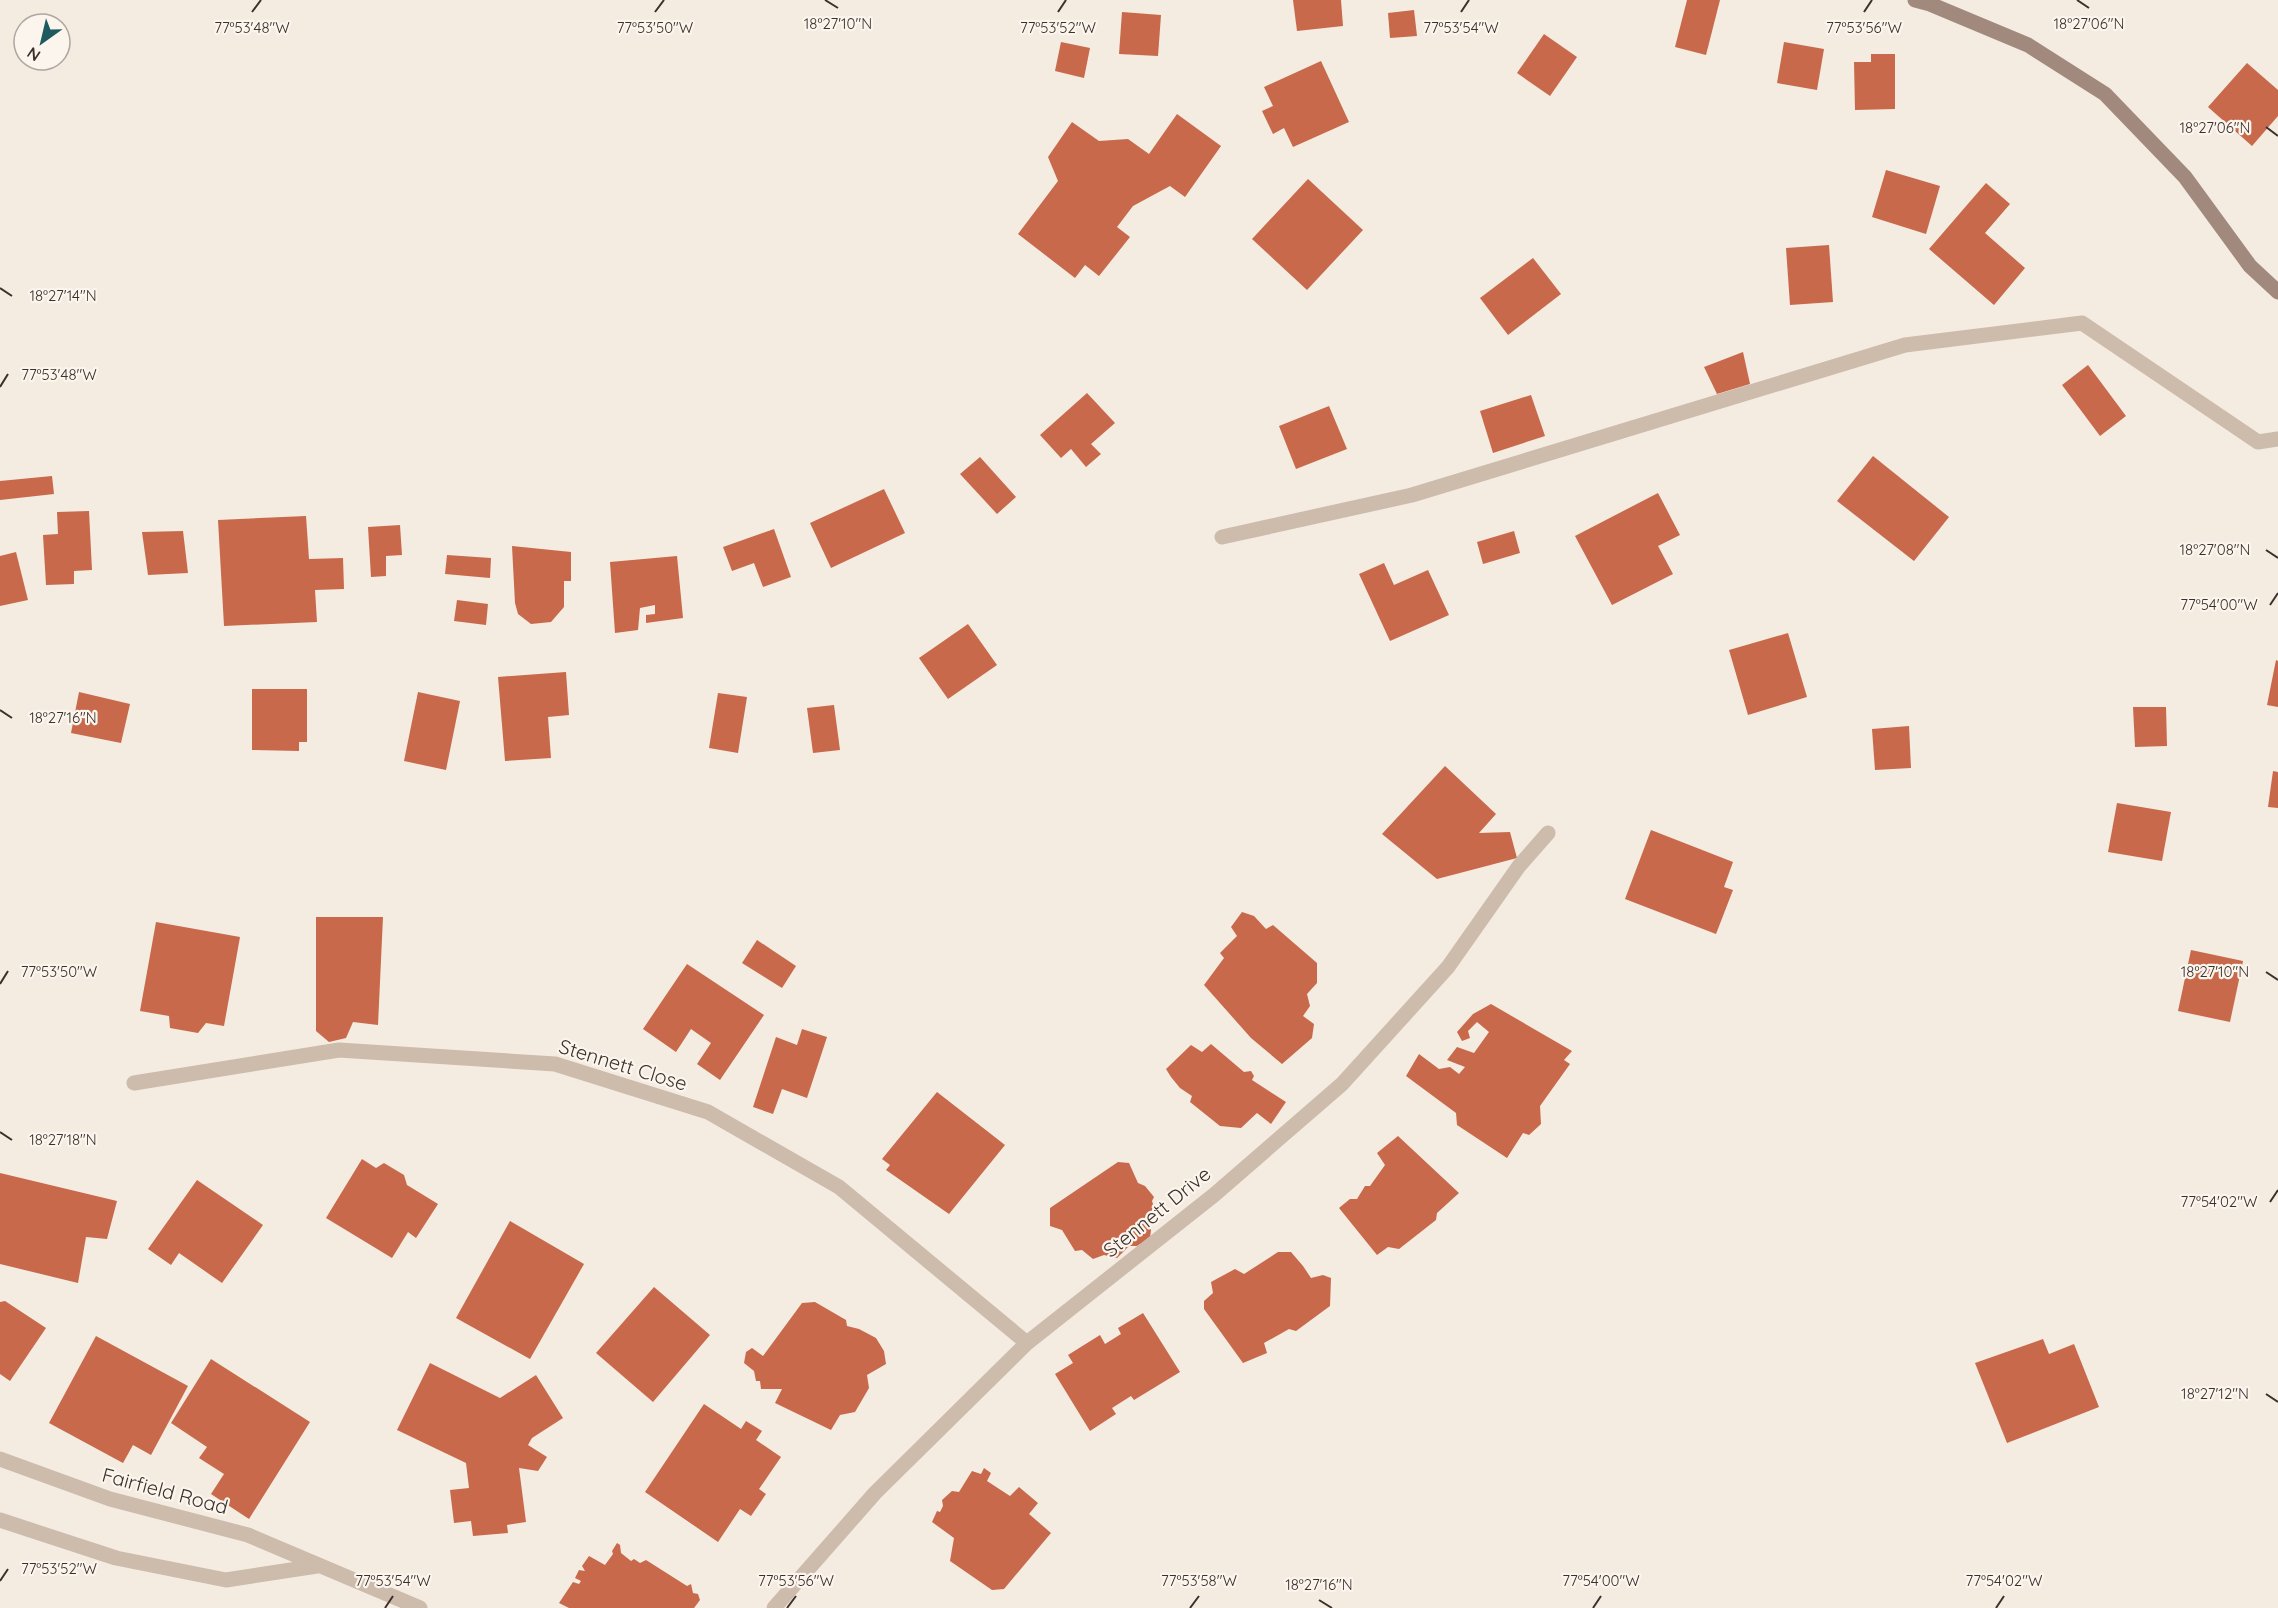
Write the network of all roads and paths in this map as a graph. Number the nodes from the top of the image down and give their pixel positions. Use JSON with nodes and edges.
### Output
{"nodes":[{"id":1,"x":1915,"y":0,"type":"edge"},
{"id":2,"x":2278,"y":292,"type":"edge"},
{"id":3,"x":2278,"y":439,"type":"edge"},
{"id":4,"x":1222,"y":537,"type":"dead end"},
{"id":5,"x":1548,"y":833,"type":"dead end"},
{"id":6,"x":134,"y":1083,"type":"dead end"},
{"id":7,"x":1027,"y":1343,"type":"junction"},
{"id":8,"x":0,"y":1460,"type":"edge"},
{"id":9,"x":0,"y":1520,"type":"edge"},
{"id":10,"x":316,"y":1566,"type":"junction"},
{"id":11,"x":420,"y":1608,"type":"edge"},
{"id":12,"x":774,"y":1608,"type":"edge"}],
"edges":[{"from":1,"to":2,"type":"street"},
{"from":3,"to":4,"type":"street"},
{"from":5,"to":7,"type":"street","name":"Stennett Drive"},
{"from":6,"to":7,"type":"street","name":"Stennett Close"},
{"from":7,"to":12,"type":"street","name":"Stennett Drive"},
{"from":8,"to":10,"type":"street","name":"Fairfield Road"},
{"from":9,"to":10,"type":"street"},
{"from":10,"to":11,"type":"street","name":"Fairfield Road"}]}
